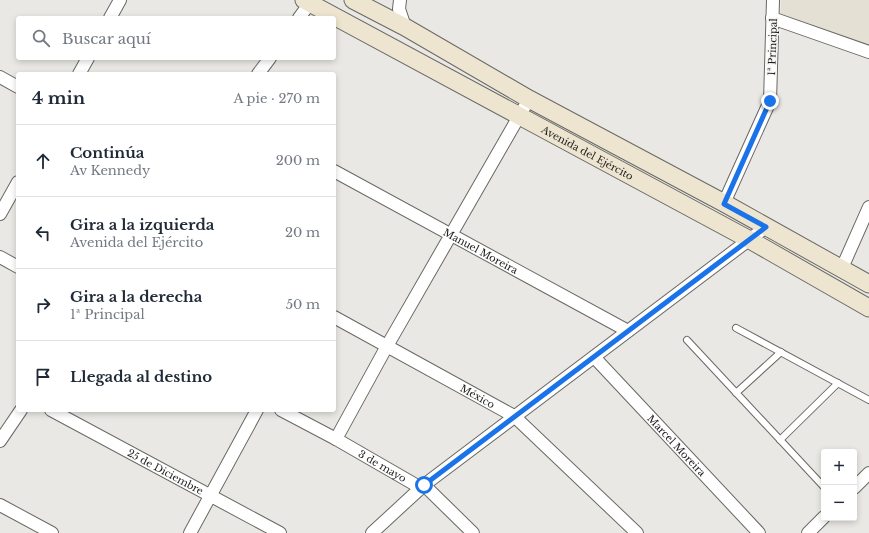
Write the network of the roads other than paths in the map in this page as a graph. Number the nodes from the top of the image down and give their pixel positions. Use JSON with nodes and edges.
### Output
{"nodes":[{"id":1,"x":120,"y":0,"type":"edge"},
{"id":2,"x":353,"y":0,"type":"edge"},
{"id":3,"x":400,"y":0,"type":"edge"},
{"id":4,"x":773,"y":0,"type":"edge"},
{"id":5,"x":310,"y":1,"type":"edge"},
{"id":6,"x":111,"y":16,"type":"edge"},
{"id":7,"x":300,"y":16,"type":"edge"},
{"id":8,"x":772,"y":18,"type":"junction"},
{"id":9,"x":404,"y":27,"type":"junction"},
{"id":10,"x":869,"y":52,"type":"edge"},
{"id":11,"x":87,"y":60,"type":"edge"},
{"id":12,"x":268,"y":60,"type":"edge"},
{"id":13,"x":80,"y":72,"type":"edge"},
{"id":14,"x":260,"y":72,"type":"edge"},
{"id":15,"x":0,"y":77,"type":"edge"},
{"id":16,"x":16,"y":86,"type":"edge"},
{"id":17,"x":529,"y":99,"type":"junction"},
{"id":18,"x":519,"y":117,"type":"junction"},
{"id":19,"x":336,"y":172,"type":"edge"},
{"id":20,"x":16,"y":186,"type":"edge"},
{"id":21,"x":724,"y":204,"type":"junction"},
{"id":22,"x":869,"y":207,"type":"edge"},
{"id":23,"x":0,"y":214,"type":"edge"},
{"id":24,"x":766,"y":227,"type":"junction"},
{"id":25,"x":451,"y":235,"type":"junction"},
{"id":26,"x":750,"y":240,"type":"junction"},
{"id":27,"x":0,"y":257,"type":"edge"},
{"id":28,"x":16,"y":266,"type":"edge"},
{"id":29,"x":842,"y":268,"type":"junction"},
{"id":30,"x":869,"y":284,"type":"edge"},
{"id":31,"x":869,"y":308,"type":"edge"},
{"id":32,"x":336,"y":318,"type":"edge"},
{"id":33,"x":736,"y":328,"type":"dead end"},
{"id":34,"x":628,"y":331,"type":"junction"},
{"id":35,"x":687,"y":340,"type":"dead end"},
{"id":36,"x":388,"y":346,"type":"junction"},
{"id":37,"x":781,"y":352,"type":"junction"},
{"id":38,"x":594,"y":357,"type":"junction"},
{"id":39,"x":838,"y":383,"type":"junction"},
{"id":40,"x":736,"y":393,"type":"junction"},
{"id":41,"x":869,"y":400,"type":"edge"},
{"id":42,"x":20,"y":412,"type":"edge"},
{"id":43,"x":55,"y":412,"type":"edge"},
{"id":44,"x":256,"y":412,"type":"edge"},
{"id":45,"x":285,"y":412,"type":"edge"},
{"id":46,"x":514,"y":416,"type":"junction"},
{"id":47,"x":336,"y":440,"type":"junction"},
{"id":48,"x":780,"y":440,"type":"junction"},
{"id":49,"x":0,"y":442,"type":"edge"},
{"id":50,"x":869,"y":473,"type":"edge"},
{"id":51,"x":822,"y":485,"type":"edge"},
{"id":52,"x":857,"y":485,"type":"edge"},
{"id":53,"x":422,"y":486,"type":"junction"},
{"id":54,"x":210,"y":495,"type":"junction"},
{"id":55,"x":0,"y":505,"type":"edge"},
{"id":56,"x":821,"y":520,"type":"edge"},
{"id":57,"x":52,"y":533,"type":"edge"},
{"id":58,"x":190,"y":533,"type":"edge"},
{"id":59,"x":280,"y":533,"type":"edge"},
{"id":60,"x":372,"y":533,"type":"edge"},
{"id":61,"x":473,"y":533,"type":"edge"},
{"id":62,"x":637,"y":533,"type":"edge"},
{"id":63,"x":759,"y":533,"type":"edge"},
{"id":64,"x":808,"y":533,"type":"edge"}],
"edges":[{"from":1,"to":6,"type":"street"},
{"from":2,"to":9,"type":"main road","name":"Avenida del Ejército"},
{"from":3,"to":9,"type":"street"},
{"from":4,"to":8,"type":"street","name":"1ª Principal"},
{"from":5,"to":7,"type":"street"},
{"from":5,"to":18,"type":"main road","name":"Avenida del Ejército"},
{"from":8,"to":10,"type":"street"},
{"from":8,"to":21,"type":"street","name":"1ª Principal"},
{"from":9,"to":17,"type":"main road","name":"Avenida del Ejército"},
{"from":11,"to":13,"type":"street"},
{"from":12,"to":14,"type":"street"},
{"from":15,"to":16,"type":"street"},
{"from":17,"to":18,"type":"street"},
{"from":17,"to":21,"type":"main road","name":"Avenida del Ejército"},
{"from":18,"to":25,"type":"street"},
{"from":18,"to":26,"type":"main road","name":"Avenida del Ejército"},
{"from":19,"to":25,"type":"street","name":"Manuel Moreira"},
{"from":20,"to":23,"type":"street"},
{"from":21,"to":24,"type":"main road","name":"Avenida del Ejército"},
{"from":22,"to":29,"type":"street"},
{"from":24,"to":26,"type":"street"},
{"from":24,"to":29,"type":"main road","name":"Avenida del Ejército"},
{"from":25,"to":34,"type":"street","name":"Manuel Moreira"},
{"from":25,"to":36,"type":"street"},
{"from":26,"to":31,"type":"main road","name":"Avenida del Ejército"},
{"from":26,"to":34,"type":"street"},
{"from":27,"to":28,"type":"street"},
{"from":29,"to":30,"type":"main road","name":"Avenida del Ejército"},
{"from":32,"to":36,"type":"street","name":"México"},
{"from":33,"to":37,"type":"lane"},
{"from":34,"to":38,"type":"street"},
{"from":35,"to":40,"type":"lane"},
{"from":36,"to":46,"type":"street","name":"México"},
{"from":36,"to":47,"type":"street"},
{"from":37,"to":39,"type":"lane"},
{"from":37,"to":40,"type":"lane"},
{"from":38,"to":46,"type":"street"},
{"from":38,"to":63,"type":"street","name":"Marcel Moreira"},
{"from":39,"to":41,"type":"lane"},
{"from":39,"to":48,"type":"lane"},
{"from":40,"to":48,"type":"lane"},
{"from":42,"to":49,"type":"street"},
{"from":43,"to":54,"type":"street","name":"25 de Diciembre"},
{"from":44,"to":54,"type":"street"},
{"from":45,"to":47,"type":"street","name":"3 de mayo"},
{"from":46,"to":53,"type":"street"},
{"from":46,"to":62,"type":"street","name":"México"},
{"from":47,"to":53,"type":"street","name":"3 de mayo"},
{"from":48,"to":51,"type":"lane"},
{"from":50,"to":52,"type":"street"},
{"from":53,"to":60,"type":"street"},
{"from":53,"to":61,"type":"street","name":"3 de mayo"},
{"from":54,"to":58,"type":"street"},
{"from":54,"to":59,"type":"street","name":"25 de Diciembre"},
{"from":55,"to":57,"type":"street"},
{"from":56,"to":64,"type":"street"}]}
